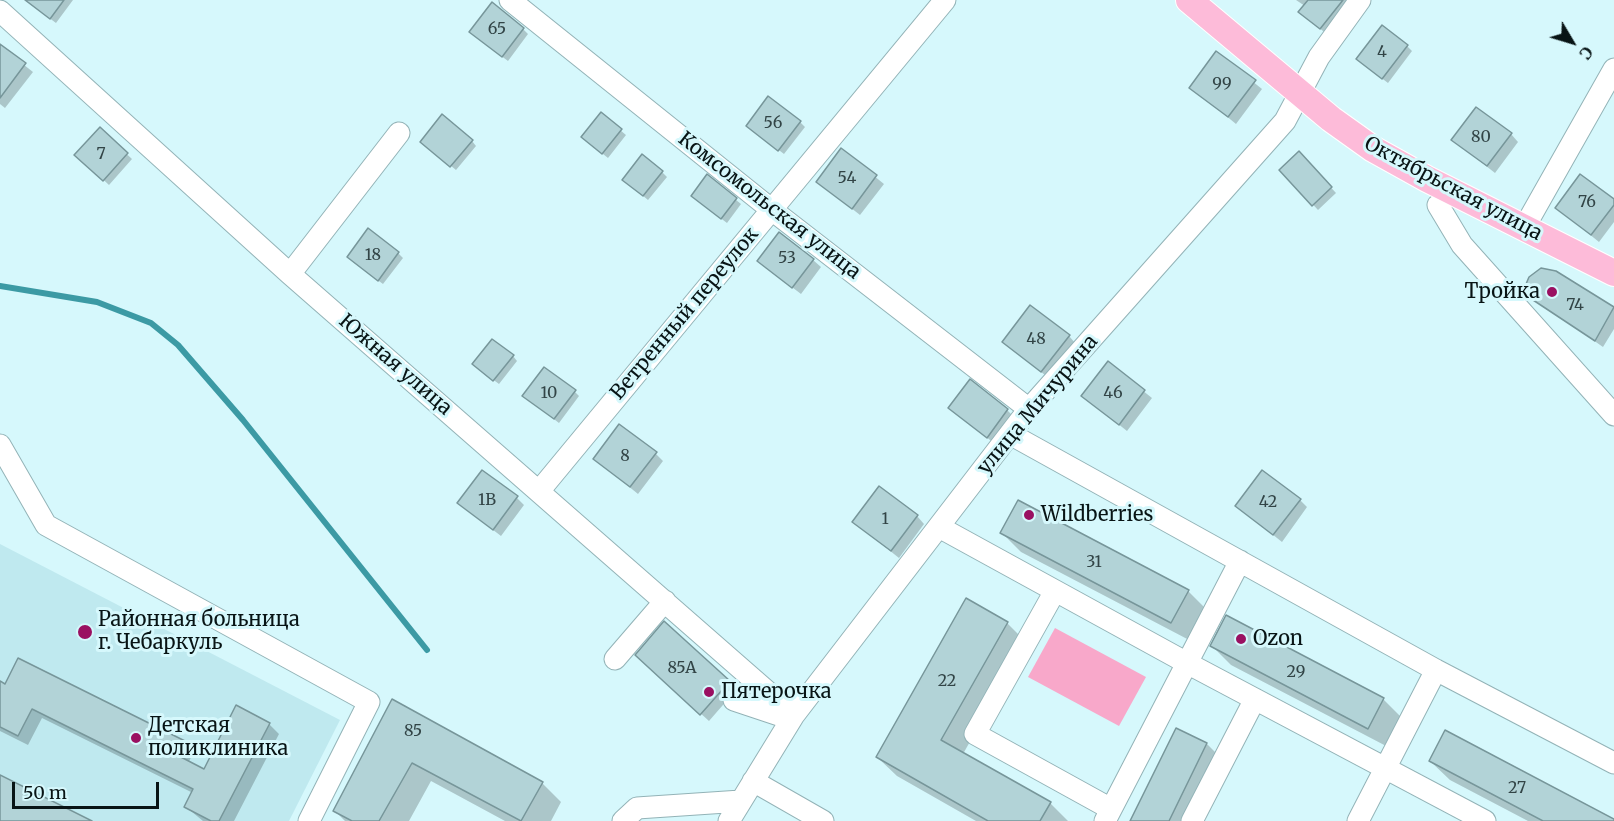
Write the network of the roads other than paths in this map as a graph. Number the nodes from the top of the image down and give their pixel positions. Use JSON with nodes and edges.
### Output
{"nodes":[{"id":1,"x":510,"y":0,"type":"edge"},
{"id":2,"x":945,"y":0,"type":"edge"},
{"id":3,"x":1189,"y":0,"type":"edge"},
{"id":4,"x":1360,"y":0,"type":"edge"},
{"id":5,"x":0,"y":11,"type":"edge"},
{"id":6,"x":1614,"y":69,"type":"edge"},
{"id":7,"x":1300,"y":92,"type":"junction"},
{"id":8,"x":399,"y":134,"type":"dead end"},
{"id":9,"x":1438,"y":205,"type":"dead end"},
{"id":10,"x":772,"y":210,"type":"junction"},
{"id":11,"x":1524,"y":228,"type":"junction"},
{"id":12,"x":290,"y":273,"type":"junction"},
{"id":13,"x":1614,"y":273,"type":"edge"},
{"id":14,"x":1029,"y":410,"type":"junction"},
{"id":15,"x":1614,"y":415,"type":"edge"},
{"id":16,"x":1010,"y":435,"type":"junction"},
{"id":17,"x":0,"y":445,"type":"edge"},
{"id":18,"x":540,"y":490,"type":"junction"},
{"id":19,"x":939,"y":527,"type":"junction"},
{"id":20,"x":1240,"y":561,"type":"junction"},
{"id":21,"x":1055,"y":591,"type":"junction"},
{"id":22,"x":665,"y":601,"type":"junction"},
{"id":23,"x":615,"y":659,"type":"dead end"},
{"id":24,"x":1187,"y":663,"type":"junction"},
{"id":25,"x":1436,"y":670,"type":"junction"},
{"id":26,"x":1255,"y":699,"type":"junction"},
{"id":27,"x":734,"y":700,"type":"dead end"},
{"id":28,"x":793,"y":717,"type":"junction"},
{"id":29,"x":1614,"y":763,"type":"edge"},
{"id":30,"x":1385,"y":768,"type":"junction"},
{"id":31,"x":753,"y":781,"type":"junction"},
{"id":32,"x":741,"y":801,"type":"junction"},
{"id":33,"x":1108,"y":815,"type":"edge"},
{"id":34,"x":309,"y":821,"type":"edge"},
{"id":35,"x":623,"y":821,"type":"edge"},
{"id":36,"x":729,"y":821,"type":"edge"},
{"id":37,"x":823,"y":821,"type":"edge"},
{"id":38,"x":1192,"y":821,"type":"edge"},
{"id":39,"x":1358,"y":821,"type":"edge"},
{"id":40,"x":1484,"y":821,"type":"edge"}],
"edges":[{"from":1,"to":10,"type":"street","name":"Комсомольская улица"},
{"from":2,"to":10,"type":"street","name":"Ветренный переулок"},
{"from":3,"to":7,"type":"main road","name":"Октябрьская улица"},
{"from":4,"to":7,"type":"street","name":"улица Мичурина"},
{"from":5,"to":12,"type":"street","name":"Южная улица"},
{"from":6,"to":11,"type":"street"},
{"from":7,"to":11,"type":"main road","name":"Октябрьская улица"},
{"from":7,"to":14,"type":"street","name":"улица Мичурина"},
{"from":8,"to":12,"type":"street"},
{"from":9,"to":15,"type":"street"},
{"from":10,"to":14,"type":"street","name":"Комсомольская улица"},
{"from":10,"to":18,"type":"street","name":"Ветренный переулок"},
{"from":11,"to":13,"type":"main road","name":"Октябрьская улица"},
{"from":12,"to":18,"type":"street","name":"Южная улица"},
{"from":14,"to":16,"type":"street","name":"улица Мичурина"},
{"from":16,"to":19,"type":"street","name":"улица Мичурина"},
{"from":16,"to":20,"type":"street"},
{"from":17,"to":34,"type":"street"},
{"from":18,"to":22,"type":"street","name":"Южная улица"},
{"from":19,"to":21,"type":"street"},
{"from":19,"to":28,"type":"street","name":"улица Мичурина"},
{"from":20,"to":24,"type":"street"},
{"from":20,"to":25,"type":"street"},
{"from":21,"to":24,"type":"street"},
{"from":21,"to":33,"type":"street"},
{"from":22,"to":23,"type":"street"},
{"from":22,"to":28,"type":"street","name":"Южная улица"},
{"from":24,"to":26,"type":"street"},
{"from":24,"to":33,"type":"street"},
{"from":25,"to":29,"type":"street"},
{"from":25,"to":30,"type":"street"},
{"from":26,"to":30,"type":"street"},
{"from":26,"to":38,"type":"street"},
{"from":27,"to":28,"type":"street"},
{"from":28,"to":31,"type":"street","name":"улица Мичурина"},
{"from":30,"to":39,"type":"street"},
{"from":30,"to":40,"type":"street"},
{"from":31,"to":32,"type":"street","name":"улица Мичурина"},
{"from":31,"to":37,"type":"street"},
{"from":32,"to":35,"type":"street"},
{"from":32,"to":36,"type":"street","name":"улица Мичурина"}]}
